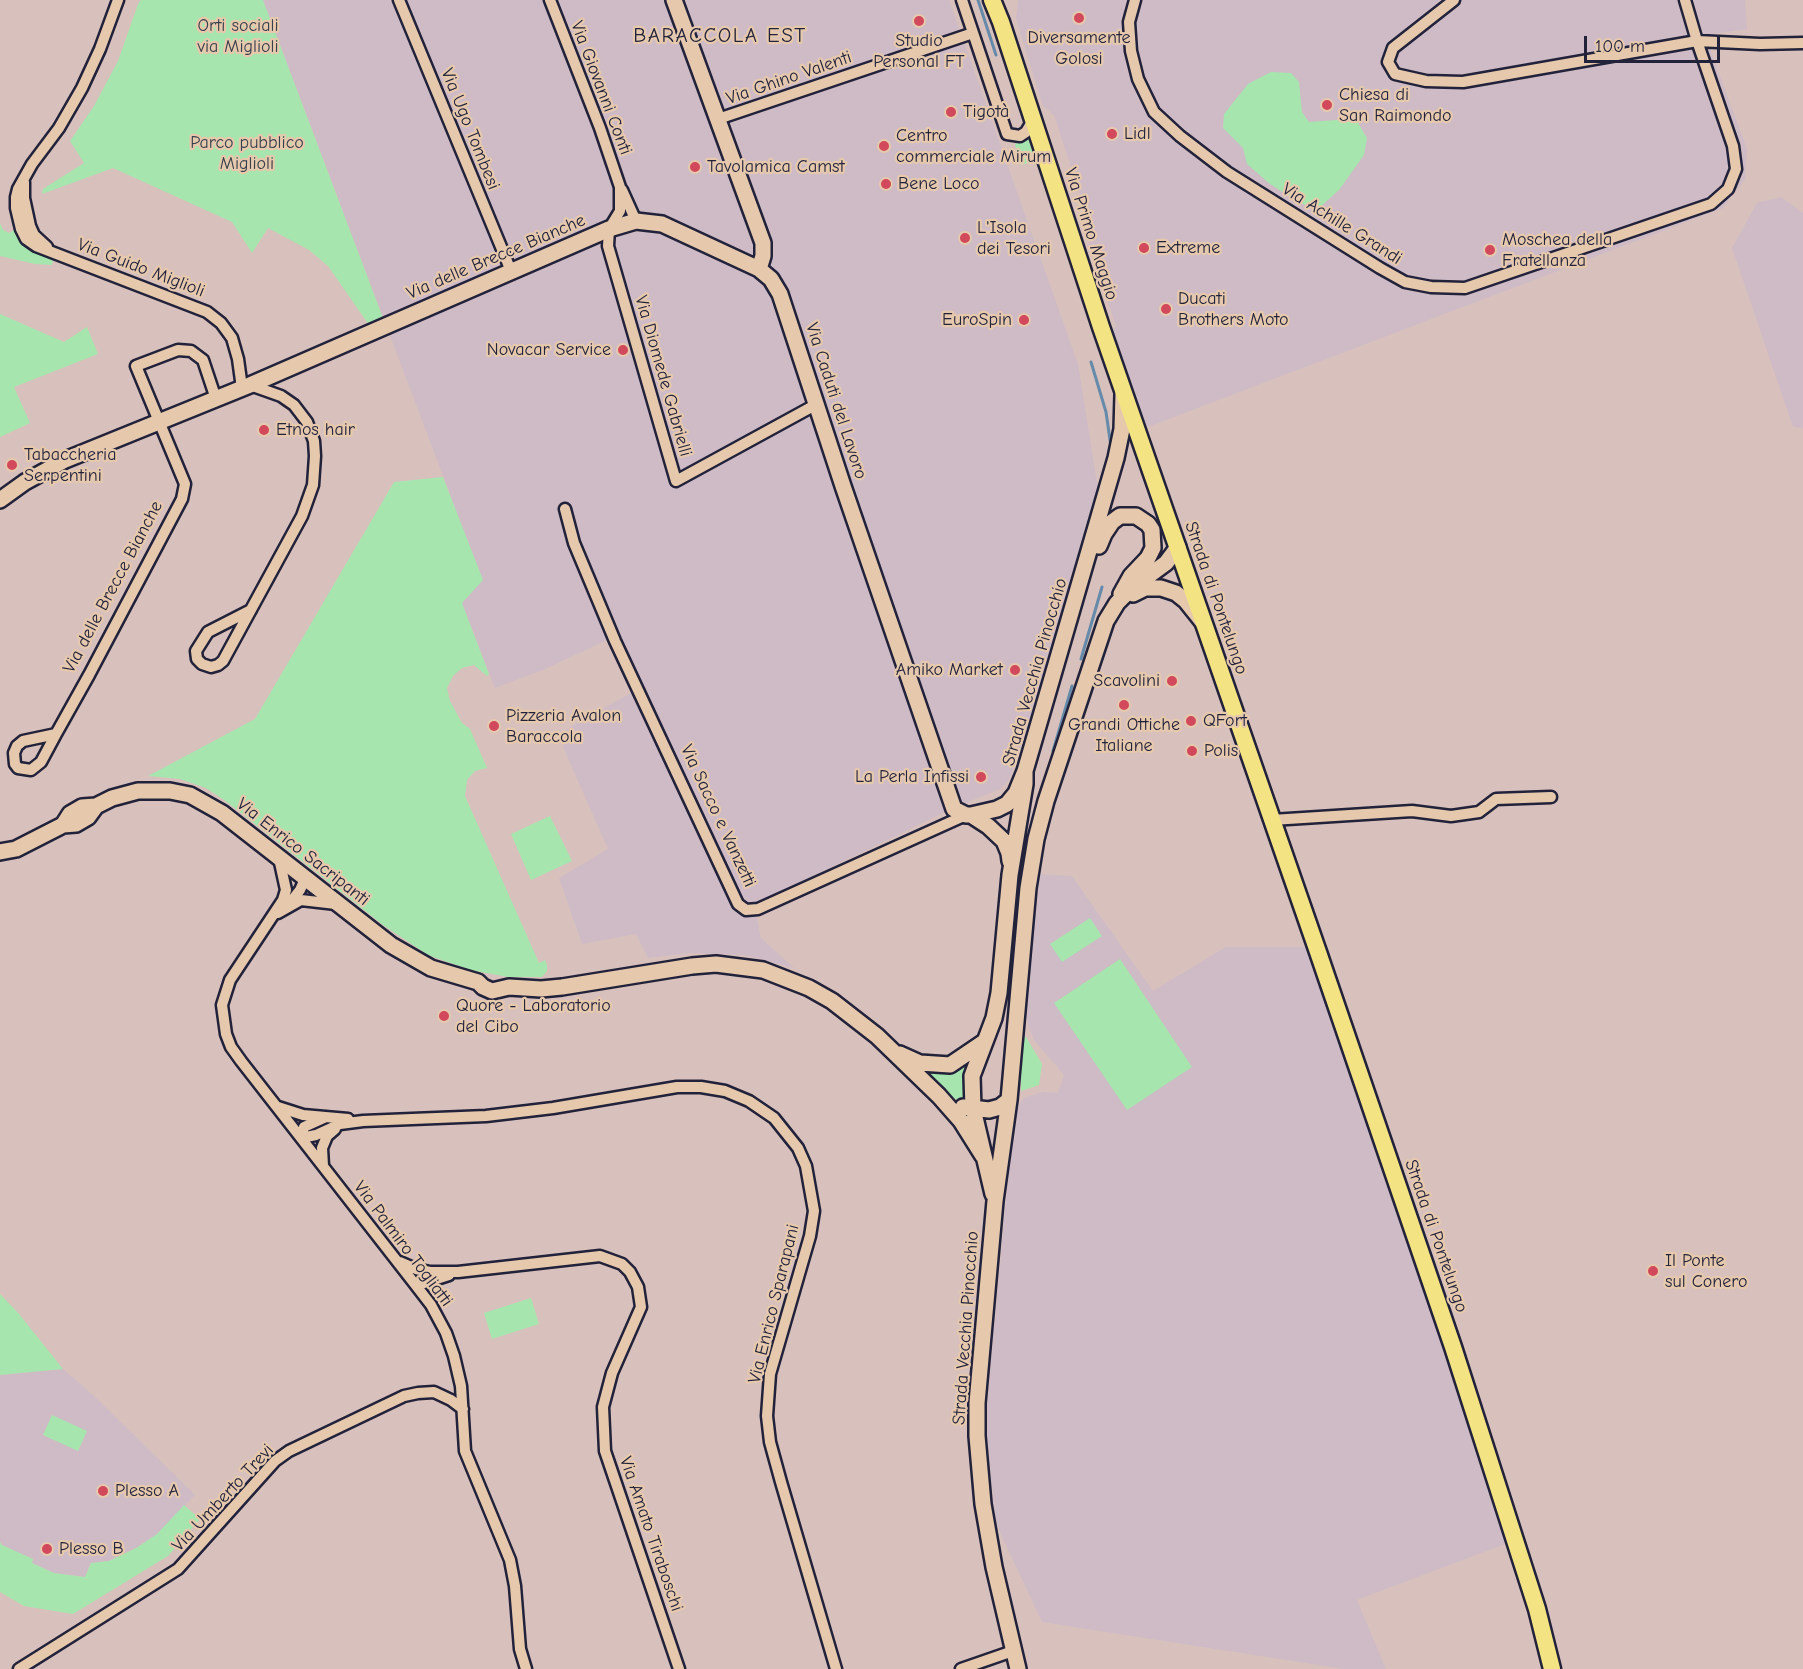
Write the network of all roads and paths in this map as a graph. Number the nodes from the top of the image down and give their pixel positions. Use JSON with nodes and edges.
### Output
{"nodes":[{"id":1,"x":118,"y":0,"type":"edge"},
{"id":2,"x":399,"y":0,"type":"edge"},
{"id":3,"x":550,"y":0,"type":"edge"},
{"id":4,"x":674,"y":0,"type":"edge"},
{"id":5,"x":962,"y":0,"type":"edge"},
{"id":6,"x":992,"y":0,"type":"edge"},
{"id":7,"x":1000,"y":0,"type":"edge"},
{"id":8,"x":1135,"y":0,"type":"edge"},
{"id":9,"x":1454,"y":0,"type":"edge"},
{"id":10,"x":1685,"y":0,"type":"edge"},
{"id":11,"x":1001,"y":22,"type":"junction"},
{"id":12,"x":973,"y":33,"type":"junction"},
{"id":13,"x":1697,"y":41,"type":"junction"},
{"id":14,"x":1803,"y":43,"type":"edge"},
{"id":15,"x":718,"y":119,"type":"junction"},
{"id":16,"x":1033,"y":120,"type":"junction"},
{"id":17,"x":620,"y":187,"type":"junction"},
{"id":18,"x":636,"y":221,"type":"junction"},
{"id":19,"x":609,"y":229,"type":"junction"},
{"id":20,"x":759,"y":269,"type":"junction"},
{"id":21,"x":511,"y":271,"type":"junction"},
{"id":22,"x":246,"y":386,"type":"junction"},
{"id":23,"x":1123,"y":388,"type":"junction"},
{"id":24,"x":216,"y":399,"type":"junction"},
{"id":25,"x":817,"y":404,"type":"junction"},
{"id":26,"x":159,"y":422,"type":"junction"},
{"id":27,"x":0,"y":500,"type":"edge"},
{"id":28,"x":565,"y":509,"type":"dead end"},
{"id":29,"x":1178,"y":548,"type":"junction"},
{"id":30,"x":1083,"y":574,"type":"junction"},
{"id":31,"x":1117,"y":603,"type":"junction"},
{"id":32,"x":250,"y":610,"type":"junction"},
{"id":33,"x":1203,"y":622,"type":"junction"},
{"id":34,"x":56,"y":734,"type":"dead end"},
{"id":35,"x":1025,"y":771,"type":"junction"},
{"id":36,"x":1551,"y":797,"type":"dead end"},
{"id":37,"x":969,"y":815,"type":"junction"},
{"id":38,"x":1272,"y":820,"type":"junction"},
{"id":39,"x":0,"y":852,"type":"edge"},
{"id":40,"x":279,"y":858,"type":"junction"},
{"id":41,"x":1010,"y":875,"type":"junction"},
{"id":42,"x":305,"y":879,"type":"junction"},
{"id":43,"x":284,"y":904,"type":"junction"},
{"id":44,"x":337,"y":904,"type":"junction"},
{"id":45,"x":984,"y":1042,"type":"junction"},
{"id":46,"x":891,"y":1050,"type":"junction"},
{"id":47,"x":939,"y":1096,"type":"junction"},
{"id":48,"x":1009,"y":1100,"type":"junction"},
{"id":49,"x":277,"y":1107,"type":"junction"},
{"id":50,"x":973,"y":1109,"type":"junction"},
{"id":51,"x":327,"y":1117,"type":"junction"},
{"id":52,"x":363,"y":1121,"type":"junction"},
{"id":53,"x":340,"y":1124,"type":"junction"},
{"id":54,"x":301,"y":1137,"type":"junction"},
{"id":55,"x":983,"y":1156,"type":"junction"},
{"id":56,"x":323,"y":1166,"type":"junction"},
{"id":57,"x":995,"y":1201,"type":"junction"},
{"id":58,"x":399,"y":1262,"type":"junction"},
{"id":59,"x":430,"y":1272,"type":"junction"},
{"id":60,"x":458,"y":1272,"type":"junction"},
{"id":61,"x":440,"y":1279,"type":"junction"},
{"id":62,"x":414,"y":1283,"type":"junction"},
{"id":63,"x":430,"y":1305,"type":"junction"},
{"id":64,"x":463,"y":1409,"type":"junction"},
{"id":65,"x":1012,"y":1651,"type":"junction"},
{"id":66,"x":19,"y":1669,"type":"edge"},
{"id":67,"x":526,"y":1669,"type":"edge"},
{"id":68,"x":679,"y":1669,"type":"edge"},
{"id":69,"x":836,"y":1669,"type":"edge"},
{"id":70,"x":961,"y":1669,"type":"edge"},
{"id":71,"x":1018,"y":1669,"type":"edge"},
{"id":72,"x":1552,"y":1669,"type":"edge"}],
"edges":[{"from":1,"to":22,"type":"street","name":"Via Guido Miglioli"},
{"from":2,"to":21,"type":"street","name":"Via Ugo Tombesi"},
{"from":3,"to":17,"type":"street","name":"Via Giovanni Conti"},
{"from":4,"to":15,"type":"street"},
{"from":5,"to":12,"type":"street"},
{"from":6,"to":11,"type":"main road","name":"Via Primo Maggio"},
{"from":7,"to":11,"type":"main road","name":"Via Primo Maggio"},
{"from":8,"to":13,"type":"street","name":"Via Achille Grandi"},
{"from":9,"to":13,"type":"street"},
{"from":10,"to":13,"type":"street","name":"Via Achille Grandi"},
{"from":11,"to":16,"type":"main road","name":"Via Primo Maggio"},
{"from":12,"to":15,"type":"street","name":"Via Ghino Valenti"},
{"from":12,"to":16,"type":"street"},
{"from":13,"to":14,"type":"street"},
{"from":15,"to":20,"type":"street"},
{"from":16,"to":23,"type":"main road","name":"Via Primo Maggio"},
{"from":17,"to":18,"type":"street","name":"Via Giovanni Conti"},
{"from":17,"to":19,"type":"street","name":"Via Giovanni Conti"},
{"from":18,"to":19,"type":"street","name":"Via delle Brecce Bianche"},
{"from":18,"to":20,"type":"street","name":"Via delle Brecce Bianche"},
{"from":19,"to":21,"type":"street","name":"Via delle Brecce Bianche"},
{"from":19,"to":25,"type":"street","name":"Via Diomede Gabrielli"},
{"from":20,"to":25,"type":"street","name":"Via Caduti del Lavoro"},
{"from":21,"to":22,"type":"street","name":"Via delle Brecce Bianche"},
{"from":22,"to":24,"type":"street","name":"Via delle Brecce Bianche"},
{"from":22,"to":32,"type":"street"},
{"from":23,"to":29,"type":"main road","name":"Strada di Pontelungo"},
{"from":23,"to":30,"type":"street","name":"Strada Vecchia Pinocchio"},
{"from":24,"to":26,"type":"street","name":"Via delle Brecce Bianche"},
{"from":24,"to":26,"type":"street"},
{"from":25,"to":37,"type":"street","name":"Via Caduti del Lavoro"},
{"from":26,"to":27,"type":"street","name":"Via delle Brecce Bianche"},
{"from":26,"to":34,"type":"street","name":"Via delle Brecce Bianche"},
{"from":28,"to":37,"type":"street","name":"Via Sacco e Vanzetti"},
{"from":29,"to":31,"type":"street","name":"Strada Vecchia Pinocchio"},
{"from":29,"to":33,"type":"main road","name":"Strada di Pontelungo"},
{"from":30,"to":31,"type":"street"},
{"from":30,"to":35,"type":"street","name":"Strada Vecchia Pinocchio"},
{"from":31,"to":33,"type":"street"},
{"from":31,"to":48,"type":"street","name":"Strada Vecchia Pinocchio"},
{"from":32,"to":32,"type":"street"},
{"from":33,"to":38,"type":"main road","name":"Strada di Pontelungo"},
{"from":35,"to":37,"type":"street","name":"Via Sacco e Vanzetti"},
{"from":35,"to":41,"type":"street","name":"Strada Vecchia Pinocchio"},
{"from":36,"to":38,"type":"street"},
{"from":37,"to":41,"type":"street"},
{"from":38,"to":72,"type":"main road","name":"Strada di Pontelungo"},
{"from":39,"to":40,"type":"street","name":"Via Enrico Sacripanti"},
{"from":40,"to":42,"type":"street","name":"Via Enrico Sacripanti"},
{"from":40,"to":43,"type":"street"},
{"from":41,"to":45,"type":"street","name":"Strada Vecchia Pinocchio"},
{"from":42,"to":43,"type":"street","name":"Via Palmiro Togliatti"},
{"from":42,"to":44,"type":"street","name":"Via Enrico Sacripanti"},
{"from":43,"to":44,"type":"street"},
{"from":43,"to":49,"type":"street","name":"Via Palmiro Togliatti"},
{"from":44,"to":46,"type":"street","name":"Via Enrico Sacripanti"},
{"from":45,"to":46,"type":"street","name":"Via Enrico Sacripanti"},
{"from":45,"to":50,"type":"street","name":"Strada Vecchia Pinocchio"},
{"from":46,"to":47,"type":"street","name":"Via Enrico Sacripanti"},
{"from":47,"to":50,"type":"street","name":"Via Enrico Sacripanti"},
{"from":47,"to":55,"type":"street","name":"Via Enrico Sacripanti"},
{"from":48,"to":50,"type":"street"},
{"from":48,"to":57,"type":"street","name":"Strada Vecchia Pinocchio"},
{"from":49,"to":51,"type":"street","name":"Via Enrico Sparapani"},
{"from":49,"to":54,"type":"street","name":"Via Palmiro Togliatti"},
{"from":50,"to":55,"type":"street","name":"Strada Vecchia Pinocchio"},
{"from":51,"to":52,"type":"street","name":"Via Enrico Sparapani"},
{"from":51,"to":54,"type":"street"},
{"from":52,"to":53,"type":"street","name":"Via Enrico Sparapani"},
{"from":52,"to":69,"type":"street","name":"Via Enrico Sparapani"},
{"from":53,"to":54,"type":"street","name":"Via Enrico Sparapani"},
{"from":53,"to":56,"type":"street"},
{"from":54,"to":56,"type":"street","name":"Via Palmiro Togliatti"},
{"from":55,"to":57,"type":"street","name":"Strada Vecchia Pinocchio"},
{"from":56,"to":58,"type":"street","name":"Via Palmiro Togliatti"},
{"from":57,"to":65,"type":"street","name":"Strada Vecchia Pinocchio"},
{"from":58,"to":59,"type":"street","name":"Via Amato Tiraboschi"},
{"from":58,"to":62,"type":"street","name":"Via Palmiro Togliatti"},
{"from":59,"to":60,"type":"street","name":"Via Amato Tiraboschi"},
{"from":59,"to":62,"type":"street"},
{"from":60,"to":61,"type":"street","name":"Via Amato Tiraboschi"},
{"from":60,"to":68,"type":"street","name":"Via Amato Tiraboschi"},
{"from":61,"to":62,"type":"street","name":"Via Amato Tiraboschi"},
{"from":61,"to":63,"type":"street"},
{"from":62,"to":63,"type":"street","name":"Via Palmiro Togliatti"},
{"from":63,"to":64,"type":"street","name":"Via Palmiro Togliatti"},
{"from":64,"to":66,"type":"street","name":"Via Umberto Trevi"},
{"from":64,"to":67,"type":"street","name":"Via Palmiro Togliatti"},
{"from":65,"to":70,"type":"street"},
{"from":65,"to":71,"type":"street","name":"Strada Vecchia Pinocchio"}]}
